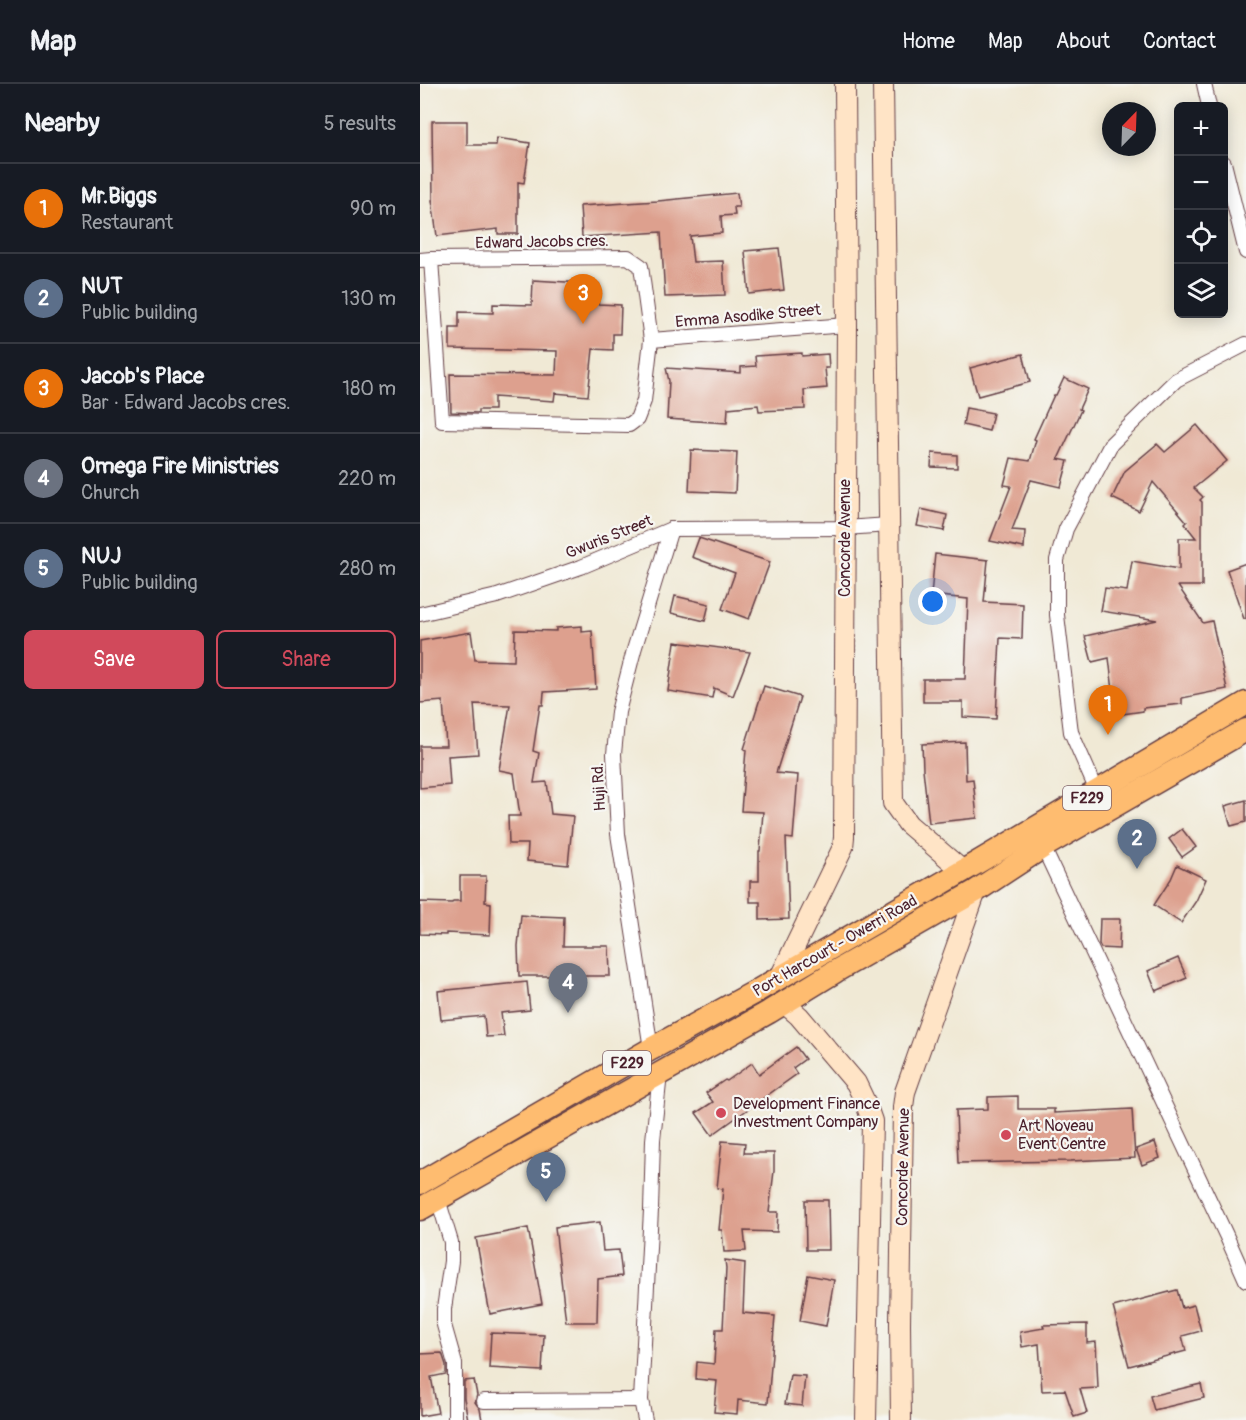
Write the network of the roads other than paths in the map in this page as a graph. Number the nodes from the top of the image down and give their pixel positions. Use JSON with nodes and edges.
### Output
{"nodes":[{"id":1,"x":845,"y":84,"type":"edge"},
{"id":2,"x":883,"y":84,"type":"edge"},
{"id":3,"x":1203,"y":84,"type":"edge"},
{"id":4,"x":1208,"y":102,"type":"edge"},
{"id":5,"x":1228,"y":179,"type":"edge"},
{"id":6,"x":1246,"y":252,"type":"edge"},
{"id":7,"x":426,"y":260,"type":"edge"},
{"id":8,"x":847,"y":325,"type":"junction"},
{"id":9,"x":651,"y":340,"type":"junction"},
{"id":10,"x":1246,"y":344,"type":"edge"},
{"id":11,"x":889,"y":525,"type":"junction"},
{"id":12,"x":845,"y":528,"type":"junction"},
{"id":13,"x":671,"y":529,"type":"junction"},
{"id":14,"x":420,"y":614,"type":"edge"},
{"id":15,"x":1246,"y":703,"type":"edge"},
{"id":16,"x":1246,"y":730,"type":"edge"},
{"id":17,"x":1102,"y":801,"type":"junction"},
{"id":18,"x":1044,"y":847,"type":"junction"},
{"id":19,"x":963,"y":871,"type":"junction"},
{"id":20,"x":976,"y":891,"type":"junction"},
{"id":21,"x":780,"y":977,"type":"junction"},
{"id":22,"x":784,"y":1003,"type":"junction"},
{"id":23,"x":651,"y":1049,"type":"junction"},
{"id":24,"x":660,"y":1074,"type":"junction"},
{"id":25,"x":420,"y":1183,"type":"edge"},
{"id":26,"x":429,"y":1204,"type":"edge"},
{"id":27,"x":1246,"y":1280,"type":"edge"},
{"id":28,"x":641,"y":1400,"type":"junction"},
{"id":29,"x":484,"y":1401,"type":"dead end"},
{"id":30,"x":455,"y":1420,"type":"edge"},
{"id":31,"x":645,"y":1420,"type":"edge"},
{"id":32,"x":866,"y":1420,"type":"edge"},
{"id":33,"x":901,"y":1420,"type":"edge"}],
"edges":[{"from":1,"to":8,"type":"street","name":"Concorde Avenue"},
{"from":2,"to":11,"type":"street"},
{"from":3,"to":4,"type":"street"},
{"from":5,"to":6,"type":"street"},
{"from":7,"to":9,"type":"street","name":"Edward Jacobs cres."},
{"from":7,"to":9,"type":"street","name":"Edward Jacobs cres."},
{"from":8,"to":9,"type":"street","name":"Emma Asodike Street"},
{"from":8,"to":12,"type":"street","name":"Concorde Avenue"},
{"from":10,"to":17,"type":"street"},
{"from":11,"to":12,"type":"street","name":"Gwuris Street"},
{"from":11,"to":19,"type":"street"},
{"from":12,"to":13,"type":"street","name":"Gwuris Street"},
{"from":12,"to":21,"type":"street","name":"Concorde Avenue"},
{"from":13,"to":14,"type":"street","name":"Gwuris Street"},
{"from":13,"to":23,"type":"street","name":"Huji Rd."},
{"from":15,"to":17,"type":"main road","name":"Port Harcourt - Owerri Road","number":"F229"},
{"from":16,"to":17,"type":"main road","name":"Port Harcourt - Owerri Road","number":"F229"},
{"from":17,"to":18,"type":"main road","name":"Port Harcourt - Owerri Road","number":"F229"},
{"from":17,"to":19,"type":"main road","name":"Port Harcourt - Owerri Road","number":"F229"},
{"from":18,"to":20,"type":"main road","name":"Port Harcourt - Owerri Road","number":"F229"},
{"from":18,"to":27,"type":"street"},
{"from":19,"to":21,"type":"main road","name":"Port Harcourt - Owerri Road","number":"F229"},
{"from":20,"to":22,"type":"main road","name":"Port Harcourt - Owerri Road","number":"F229"},
{"from":20,"to":33,"type":"street","name":"Concorde Avenue"},
{"from":21,"to":23,"type":"main road","name":"Port Harcourt - Owerri Road","number":"F229"},
{"from":22,"to":24,"type":"main road","name":"Port Harcourt - Owerri Road","number":"F229"},
{"from":22,"to":32,"type":"street","name":"Concorde Avenue"},
{"from":23,"to":24,"type":"main road"},
{"from":23,"to":25,"type":"main road","name":"Port Harcourt - Owerri Road","number":"F229"},
{"from":24,"to":26,"type":"main road","name":"Port Harcourt - Owerri Road","number":"F229"},
{"from":24,"to":28,"type":"street"},
{"from":26,"to":30,"type":"street"},
{"from":28,"to":29,"type":"street"},
{"from":28,"to":31,"type":"street"}]}
